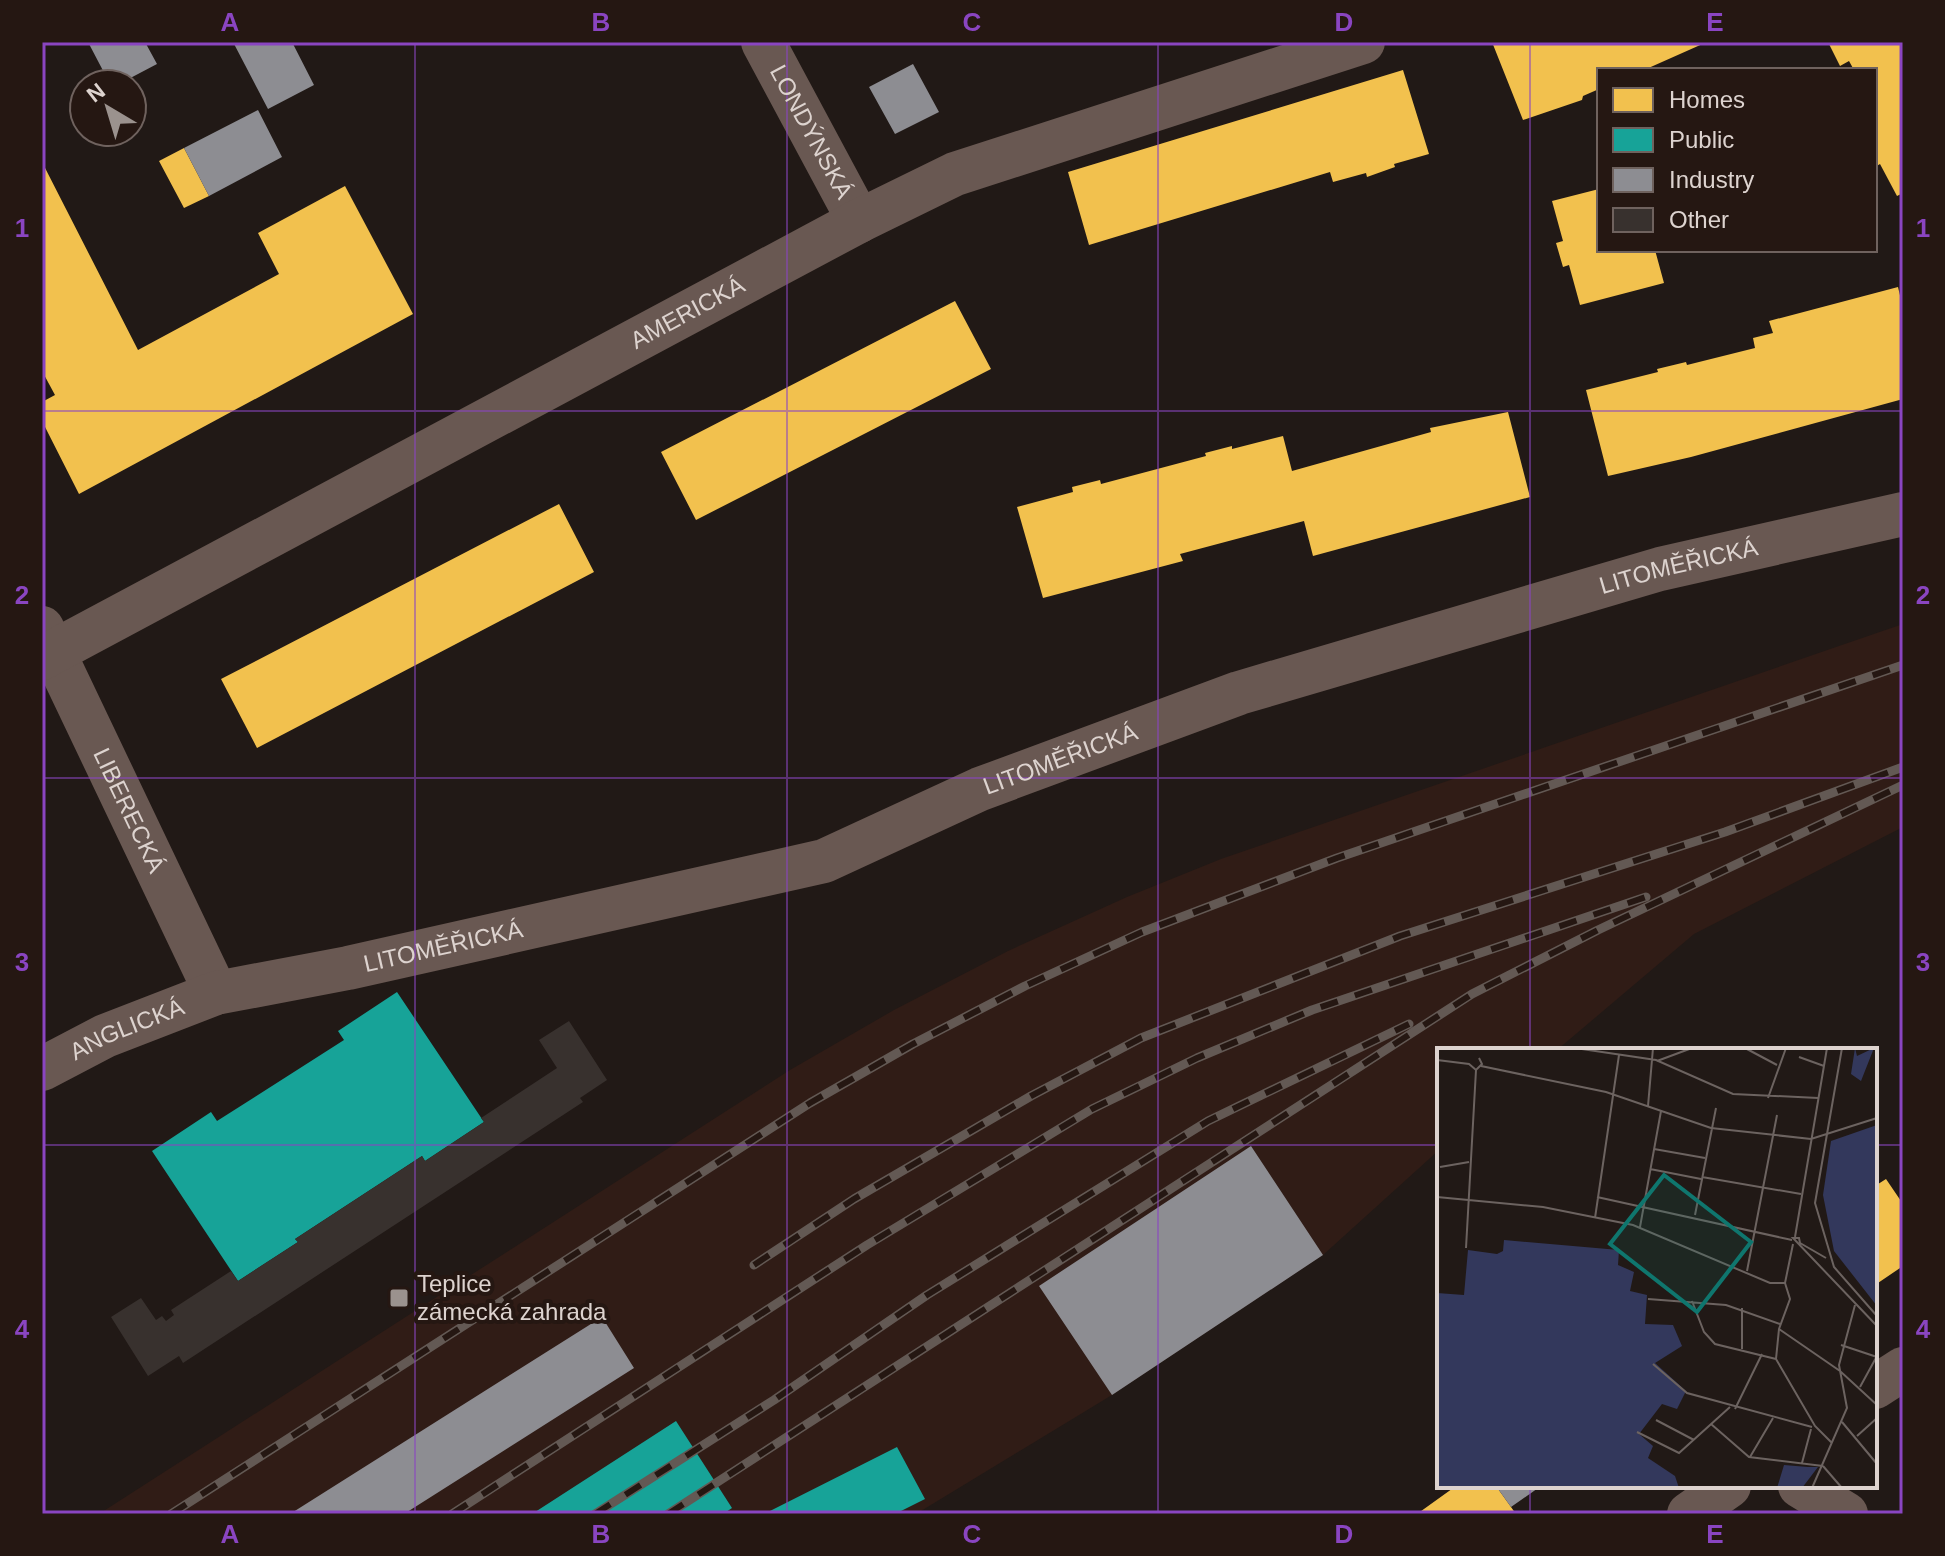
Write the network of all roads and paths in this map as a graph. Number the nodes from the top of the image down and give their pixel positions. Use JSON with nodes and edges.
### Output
{"nodes":[{"id":1,"x":763,"y":42,"type":"edge"},
{"id":2,"x":1363,"y":42,"type":"edge"},
{"id":3,"x":859,"y":221,"type":"junction"},
{"id":4,"x":1903,"y":514,"type":"edge"},
{"id":5,"x":46,"y":646,"type":"edge"},
{"id":6,"x":216,"y":993,"type":"junction"},
{"id":7,"x":42,"y":1069,"type":"edge"},
{"id":8,"x":1903,"y":1369,"type":"edge"},
{"id":9,"x":1877,"y":1386,"type":"edge"},
{"id":10,"x":1726,"y":1488,"type":"edge"},
{"id":11,"x":1803,"y":1488,"type":"edge"},
{"id":12,"x":1689,"y":1514,"type":"edge"},
{"id":13,"x":1846,"y":1514,"type":"edge"}],
"edges":[{"from":1,"to":3,"type":"street","name":"LONDÝNSKÁ"},
{"from":2,"to":3,"type":"street","name":"AMERICKÁ"},
{"from":3,"to":5,"type":"street","name":"AMERICKÁ"},
{"from":4,"to":6,"type":"street","name":"LITOMĚŘICKÁ"},
{"from":5,"to":6,"type":"street","name":"LIBERECKÁ"},
{"from":6,"to":7,"type":"street","name":"ANGLICKÁ"},
{"from":8,"to":9,"type":"street"},
{"from":10,"to":12,"type":"street"},
{"from":11,"to":13,"type":"street"}]}
